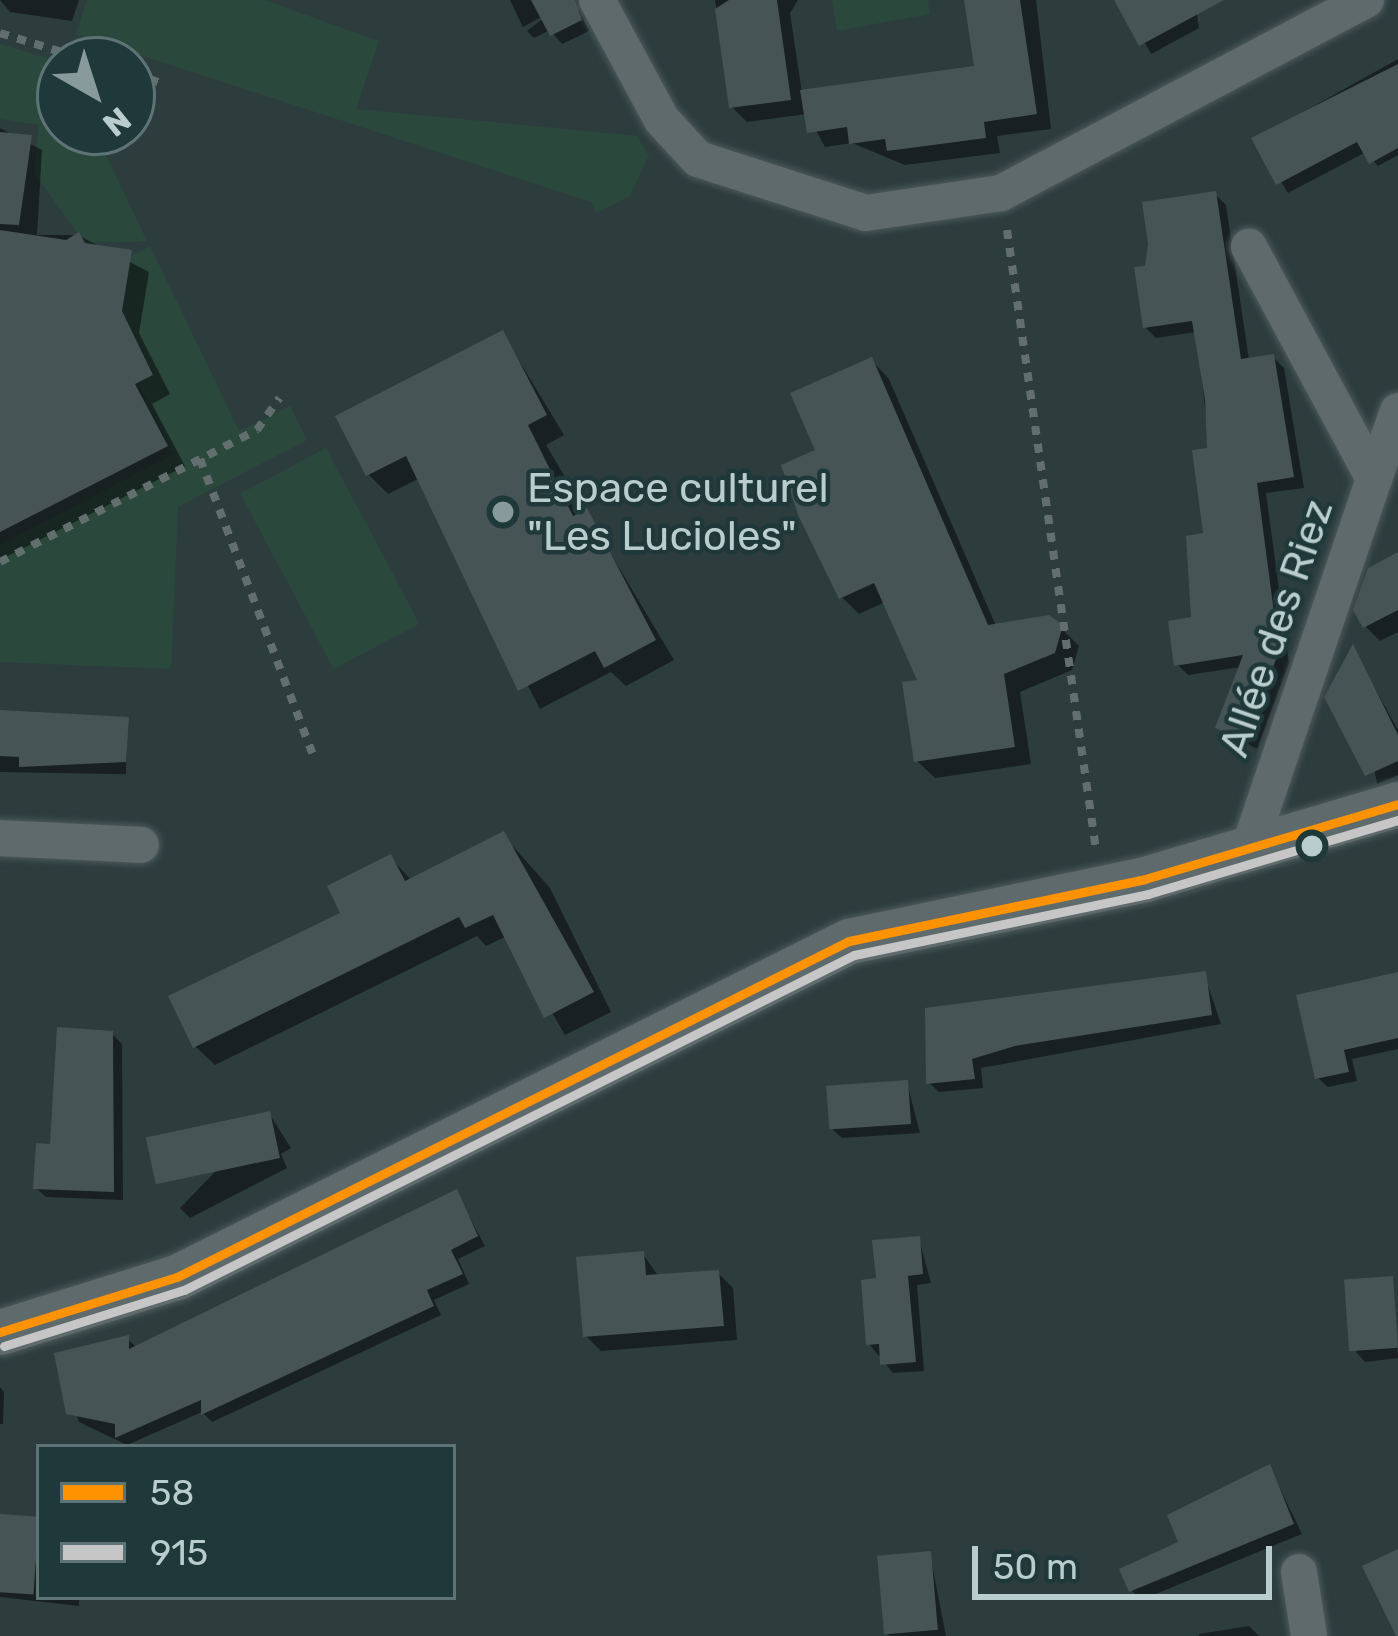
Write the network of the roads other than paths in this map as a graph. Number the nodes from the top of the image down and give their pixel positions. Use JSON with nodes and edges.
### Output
{"nodes":[{"id":1,"x":597,"y":0,"type":"edge"},
{"id":2,"x":1366,"y":0,"type":"edge"},
{"id":3,"x":1249,"y":247,"type":"dead end"},
{"id":4,"x":1398,"y":411,"type":"edge"},
{"id":5,"x":1374,"y":479,"type":"junction"},
{"id":6,"x":1398,"y":804,"type":"edge"},
{"id":7,"x":0,"y":838,"type":"edge"},
{"id":8,"x":141,"y":845,"type":"dead end"},
{"id":9,"x":1248,"y":851,"type":"junction"},
{"id":10,"x":0,"y":1332,"type":"edge"},
{"id":11,"x":1299,"y":1572,"type":"dead end"},
{"id":12,"x":1309,"y":1636,"type":"edge"}],
"edges":[{"from":1,"to":2,"type":"street"},
{"from":3,"to":5,"type":"street","name":"Allée des Riez"},
{"from":4,"to":5,"type":"street"},
{"from":5,"to":9,"type":"street","name":"Allée des Riez"},
{"from":6,"to":9,"type":"street"},
{"from":7,"to":8,"type":"street"},
{"from":9,"to":10,"type":"street"},
{"from":11,"to":12,"type":"street"}]}
